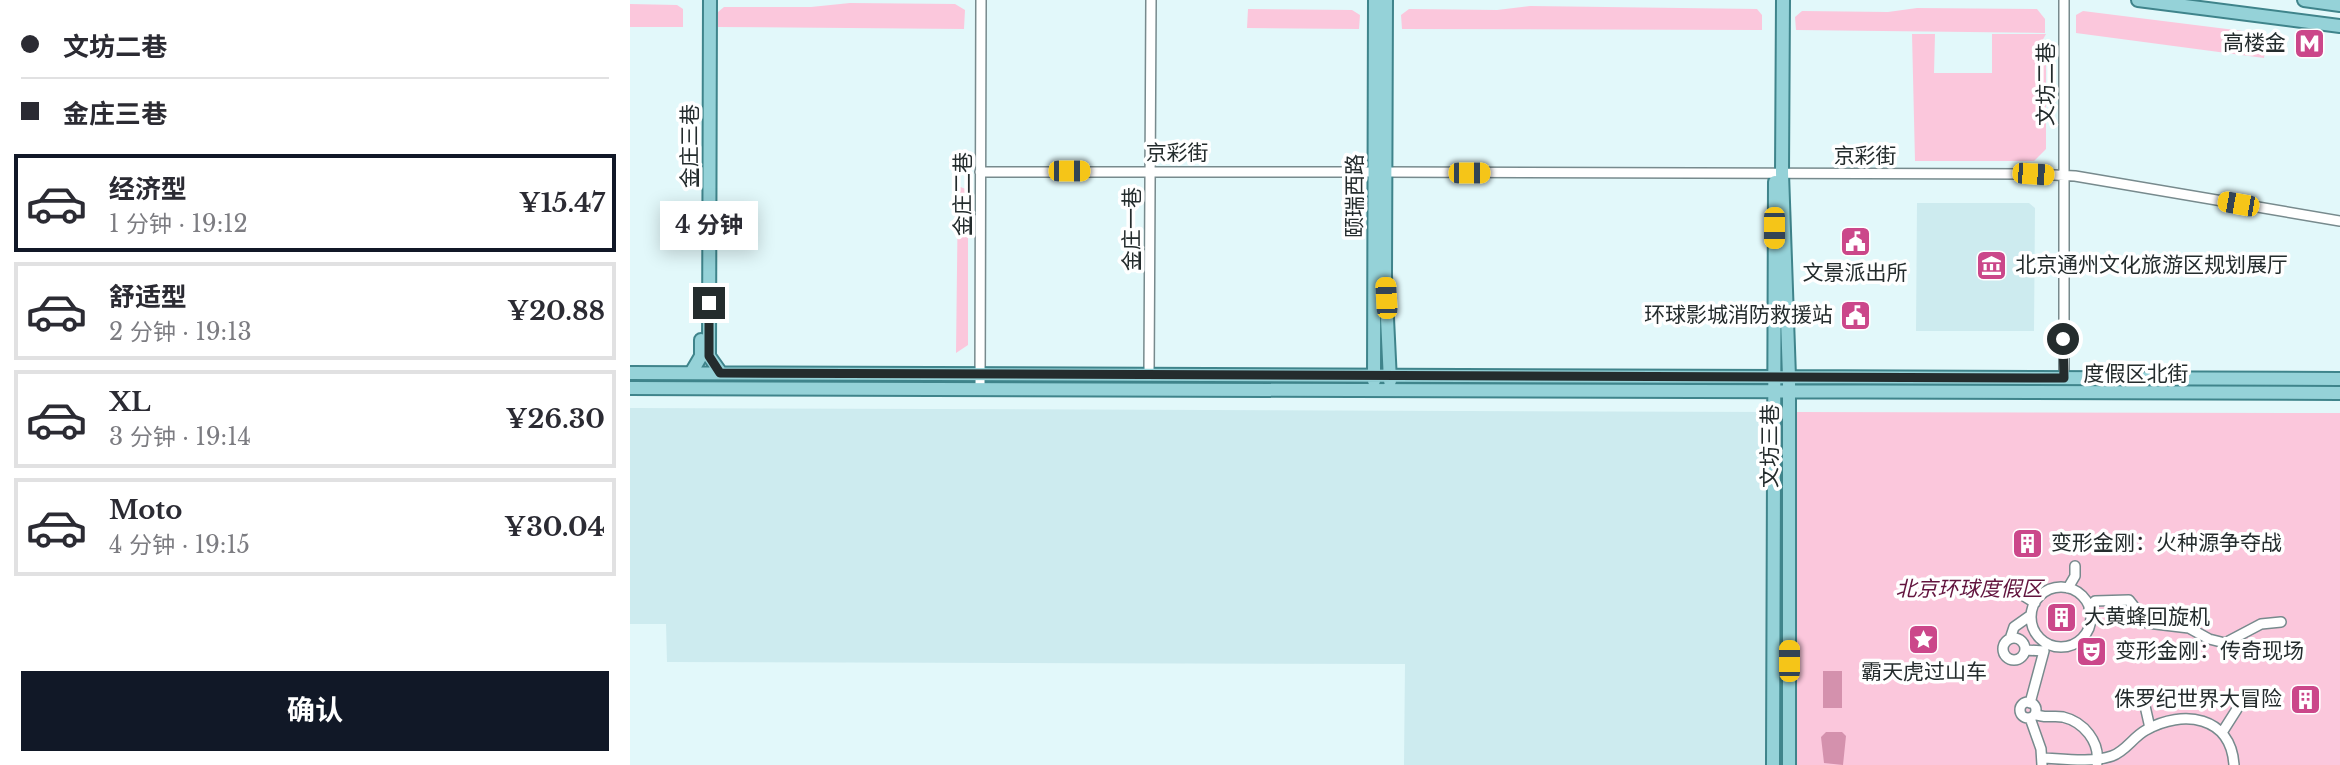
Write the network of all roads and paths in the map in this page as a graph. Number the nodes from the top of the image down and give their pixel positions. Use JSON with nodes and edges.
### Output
{"nodes":[{"id":1,"x":701,"y":0,"type":"edge"},
{"id":2,"x":710,"y":0,"type":"edge"},
{"id":3,"x":981,"y":0,"type":"edge"},
{"id":4,"x":1152,"y":0,"type":"edge"},
{"id":5,"x":1375,"y":0,"type":"edge"},
{"id":6,"x":1386,"y":0,"type":"edge"},
{"id":7,"x":1775,"y":0,"type":"edge"},
{"id":8,"x":1783,"y":0,"type":"edge"},
{"id":9,"x":2064,"y":0,"type":"edge"},
{"id":10,"x":2138,"y":0,"type":"edge"},
{"id":11,"x":2304,"y":0,"type":"edge"},
{"id":12,"x":2340,"y":5,"type":"edge"},
{"id":13,"x":2340,"y":26,"type":"edge"},
{"id":14,"x":1150,"y":170,"type":"junction"},
{"id":15,"x":981,"y":172,"type":"junction"},
{"id":16,"x":1380,"y":172,"type":"junction"},
{"id":17,"x":1778,"y":173,"type":"junction"},
{"id":18,"x":2064,"y":176,"type":"junction"},
{"id":19,"x":2340,"y":221,"type":"edge"},
{"id":20,"x":630,"y":373,"type":"edge"},
{"id":21,"x":691,"y":373,"type":"junction"},
{"id":22,"x":720,"y":373,"type":"junction"},
{"id":23,"x":946,"y":374,"type":"junction"},
{"id":24,"x":980,"y":375,"type":"junction"},
{"id":25,"x":1015,"y":375,"type":"junction"},
{"id":26,"x":1149,"y":375,"type":"junction"},
{"id":27,"x":1376,"y":376,"type":"junction"},
{"id":28,"x":1389,"y":376,"type":"junction"},
{"id":29,"x":1773,"y":377,"type":"junction"},
{"id":30,"x":1789,"y":377,"type":"junction"},
{"id":31,"x":2064,"y":378,"type":"junction"},
{"id":32,"x":2340,"y":379,"type":"edge"},
{"id":33,"x":630,"y":388,"type":"edge"},
{"id":34,"x":944,"y":388,"type":"junction"},
{"id":35,"x":980,"y":388,"type":"junction"},
{"id":36,"x":1015,"y":389,"type":"junction"},
{"id":37,"x":1369,"y":392,"type":"junction"},
{"id":38,"x":1393,"y":392,"type":"junction"},
{"id":39,"x":1774,"y":393,"type":"junction"},
{"id":40,"x":2340,"y":393,"type":"edge"},
{"id":41,"x":1789,"y":394,"type":"junction"},
{"id":42,"x":2075,"y":566,"type":"dead end"},
{"id":43,"x":2068,"y":588,"type":"junction"},
{"id":44,"x":1966,"y":589,"type":"dead end"},
{"id":45,"x":2035,"y":603,"type":"junction"},
{"id":46,"x":2089,"y":608,"type":"junction"},
{"id":47,"x":2031,"y":615,"type":"junction"},
{"id":48,"x":2281,"y":622,"type":"dead end"},
{"id":49,"x":2010,"y":639,"type":"junction"},
{"id":50,"x":2046,"y":647,"type":"junction"},
{"id":51,"x":2025,"y":650,"type":"junction"},
{"id":52,"x":2239,"y":697,"type":"dead end"},
{"id":53,"x":2030,"y":703,"type":"junction"},
{"id":54,"x":2145,"y":706,"type":"dead end"},
{"id":55,"x":2032,"y":716,"type":"junction"},
{"id":56,"x":2150,"y":728,"type":"junction"},
{"id":57,"x":2222,"y":731,"type":"junction"},
{"id":58,"x":2042,"y":762,"type":"edge"},
{"id":59,"x":2097,"y":762,"type":"edge"},
{"id":60,"x":1773,"y":765,"type":"edge"},
{"id":61,"x":1789,"y":765,"type":"edge"},
{"id":62,"x":2234,"y":765,"type":"edge"}],
"edges":[{"from":1,"to":21,"type":"main road","name":"金庄三巷"},
{"from":2,"to":22,"type":"main road","name":"金庄三巷"},
{"from":3,"to":15,"type":"street","name":"金庄二巷"},
{"from":4,"to":14,"type":"street","name":"金庄一巷"},
{"from":5,"to":16,"type":"main road","name":"颐瑞西路"},
{"from":6,"to":16,"type":"main road","name":"颐瑞西路"},
{"from":7,"to":17,"type":"main road","name":"文坊三巷"},
{"from":8,"to":17,"type":"main road","name":"文坊三巷"},
{"from":9,"to":18,"type":"street","name":"文坊二巷"},
{"from":10,"to":13,"type":"main road"},
{"from":11,"to":12,"type":"main road"},
{"from":14,"to":15,"type":"street","name":"京彩街"},
{"from":14,"to":16,"type":"street","name":"京彩街"},
{"from":14,"to":26,"type":"street","name":"金庄一巷"},
{"from":15,"to":24,"type":"street","name":"金庄二巷"},
{"from":16,"to":17,"type":"street","name":"京彩街"},
{"from":16,"to":27,"type":"main road","name":"颐瑞西路"},
{"from":16,"to":28,"type":"main road","name":"颐瑞西路"},
{"from":17,"to":18,"type":"street","name":"京彩街"},
{"from":17,"to":29,"type":"main road","name":"文坊三巷"},
{"from":17,"to":30,"type":"main road","name":"文坊三巷"},
{"from":18,"to":19,"type":"street","name":"京彩街"},
{"from":18,"to":31,"type":"street","name":"文坊二巷"},
{"from":20,"to":21,"type":"main road","name":"度假区北街"},
{"from":21,"to":22,"type":"main road","name":"度假区北街"},
{"from":22,"to":23,"type":"main road","name":"度假区北街"},
{"from":23,"to":24,"type":"main road","name":"度假区北街"},
{"from":23,"to":34,"type":"main road"},
{"from":24,"to":25,"type":"main road","name":"度假区北街"},
{"from":24,"to":35,"type":"street","name":"金庄二巷"},
{"from":25,"to":26,"type":"main road","name":"度假区北街"},
{"from":25,"to":36,"type":"main road"},
{"from":26,"to":27,"type":"main road","name":"度假区北街"},
{"from":27,"to":28,"type":"main road","name":"度假区北街"},
{"from":27,"to":37,"type":"main road","name":"颐瑞西路"},
{"from":28,"to":29,"type":"main road","name":"度假区北街"},
{"from":28,"to":38,"type":"main road","name":"颐瑞西路"},
{"from":29,"to":30,"type":"main road","name":"度假区北街"},
{"from":29,"to":39,"type":"main road","name":"文坊三巷"},
{"from":30,"to":31,"type":"main road","name":"度假区北街"},
{"from":30,"to":41,"type":"main road","name":"文坊三巷"},
{"from":31,"to":32,"type":"main road","name":"度假区北街"},
{"from":33,"to":34,"type":"main road","name":"度假区北街"},
{"from":34,"to":35,"type":"main road","name":"度假区北街"},
{"from":35,"to":36,"type":"main road","name":"度假区北街"},
{"from":36,"to":37,"type":"main road","name":"度假区北街"},
{"from":37,"to":38,"type":"main road","name":"度假区北街"},
{"from":38,"to":39,"type":"main road","name":"度假区北街"},
{"from":39,"to":41,"type":"main road","name":"度假区北街"},
{"from":39,"to":60,"type":"main road","name":"文坊三巷"},
{"from":40,"to":41,"type":"main road","name":"度假区北街"},
{"from":41,"to":61,"type":"main road","name":"文坊三巷"},
{"from":42,"to":43,"type":"street"},
{"from":43,"to":45,"type":"street"},
{"from":43,"to":46,"type":"street"},
{"from":44,"to":45,"type":"street"},
{"from":45,"to":47,"type":"street"},
{"from":46,"to":48,"type":"street"},
{"from":46,"to":50,"type":"street"},
{"from":47,"to":49,"type":"street"},
{"from":47,"to":50,"type":"street"},
{"from":49,"to":51,"type":"street"},
{"from":49,"to":51,"type":"street"},
{"from":50,"to":51,"type":"street"},
{"from":50,"to":53,"type":"street"},
{"from":52,"to":57,"type":"street"},
{"from":53,"to":55,"type":"street"},
{"from":53,"to":55,"type":"street"},
{"from":54,"to":56,"type":"street"},
{"from":55,"to":58,"type":"street"},
{"from":55,"to":59,"type":"street"},
{"from":56,"to":57,"type":"street"},
{"from":56,"to":59,"type":"street"},
{"from":57,"to":62,"type":"street"},
{"from":58,"to":59,"type":"street"}]}
